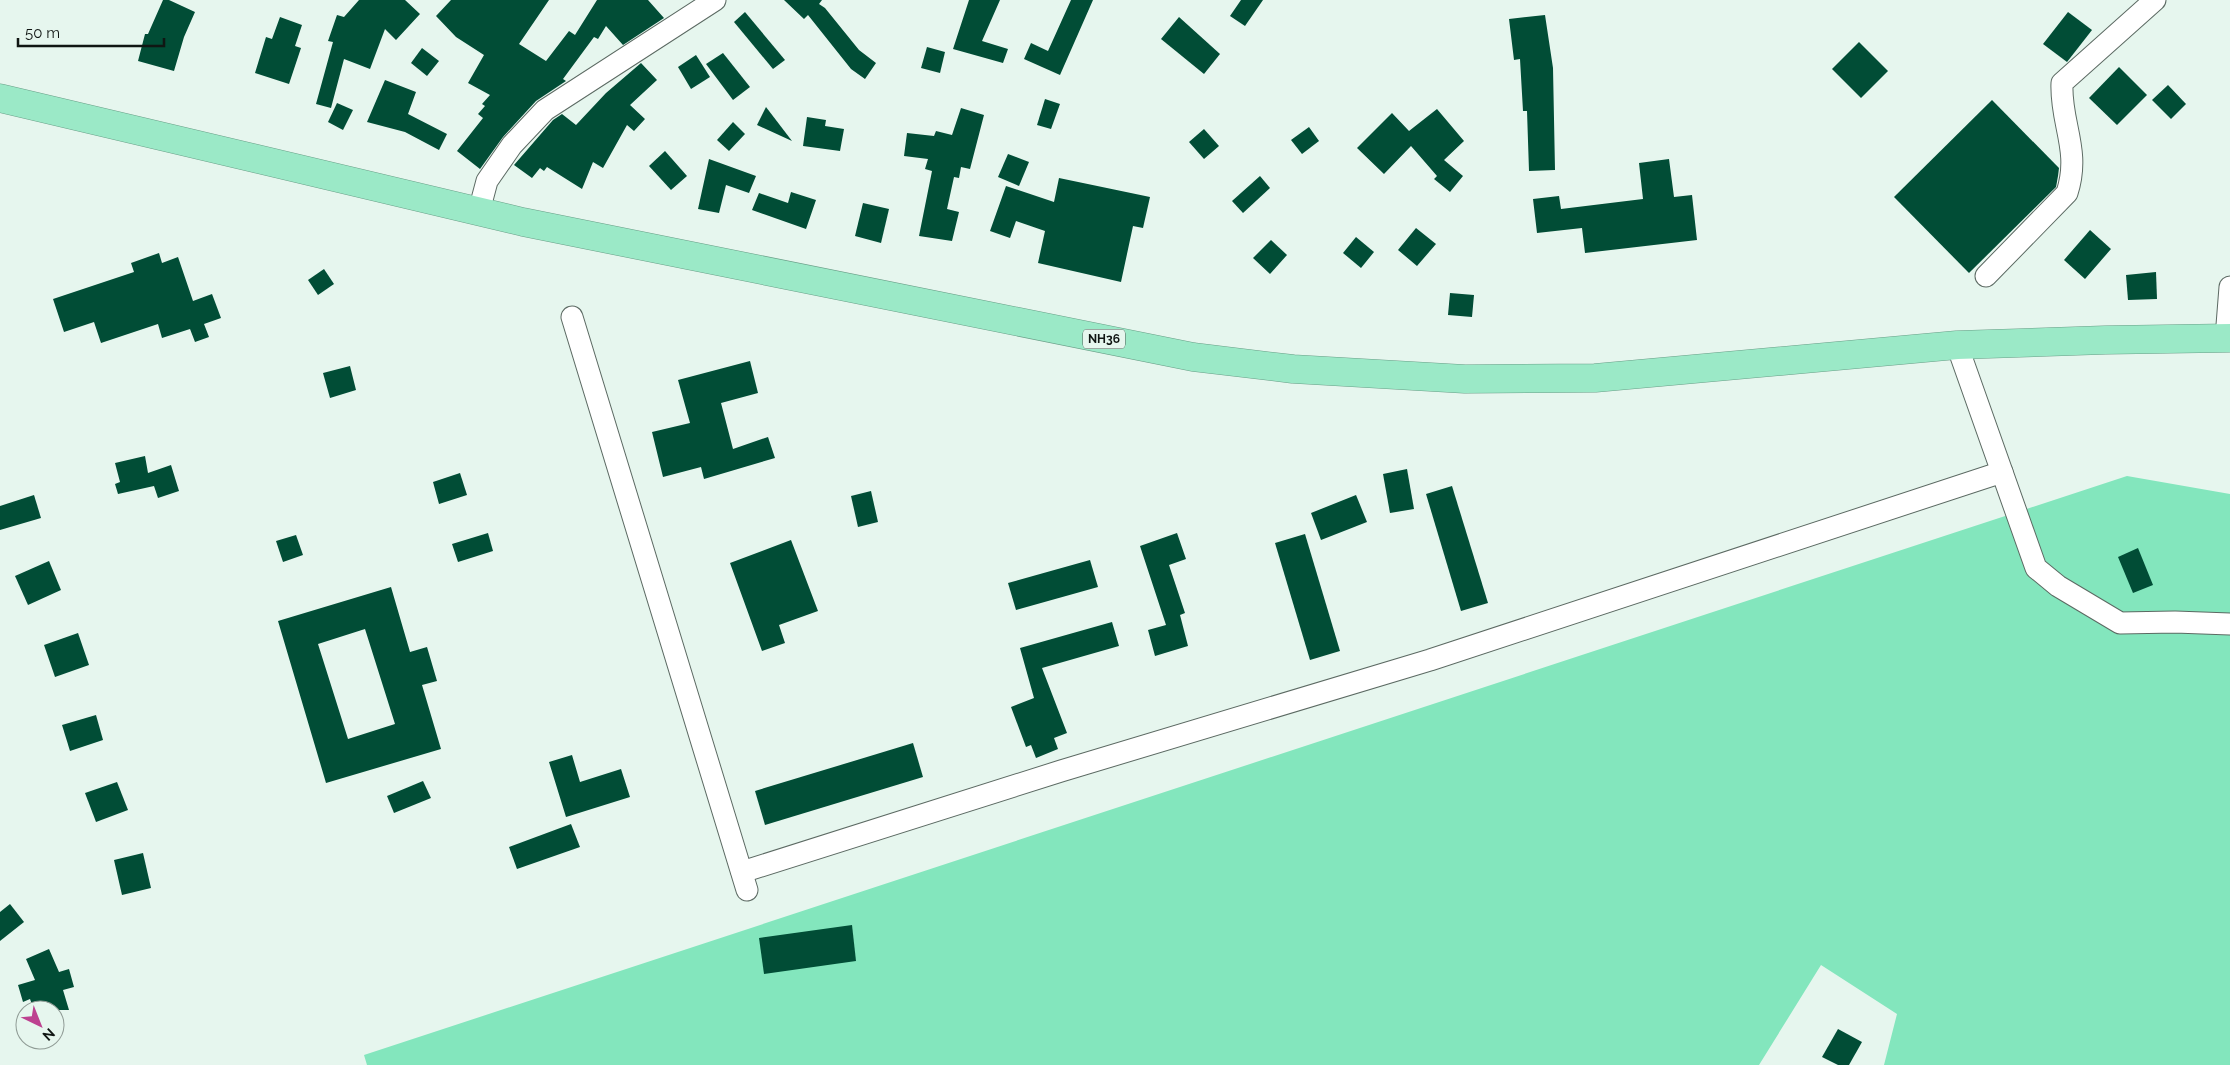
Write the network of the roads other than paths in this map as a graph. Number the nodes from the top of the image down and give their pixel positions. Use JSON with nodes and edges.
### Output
{"nodes":[{"id":1,"x":714,"y":0,"type":"edge"},
{"id":2,"x":2155,"y":0,"type":"edge"},
{"id":3,"x":0,"y":98,"type":"edge"},
{"id":4,"x":479,"y":211,"type":"junction"},
{"id":5,"x":1986,"y":276,"type":"dead end"},
{"id":6,"x":2230,"y":287,"type":"edge"},
{"id":7,"x":572,"y":317,"type":"dead end"},
{"id":8,"x":2228,"y":338,"type":"edge"},
{"id":9,"x":1957,"y":345,"type":"junction"},
{"id":10,"x":2002,"y":472,"type":"junction"},
{"id":11,"x":2230,"y":624,"type":"edge"}],
"edges":[{"from":1,"to":4,"type":"street"},
{"from":2,"to":5,"type":"street"},
{"from":3,"to":4,"type":"highway","number":"NH36"},
{"from":4,"to":9,"type":"highway","number":"NH36"},
{"from":6,"to":8,"type":"street"},
{"from":7,"to":10,"type":"street"},
{"from":8,"to":9,"type":"highway","number":"NH36"},
{"from":9,"to":10,"type":"street"},
{"from":10,"to":11,"type":"street"}]}
